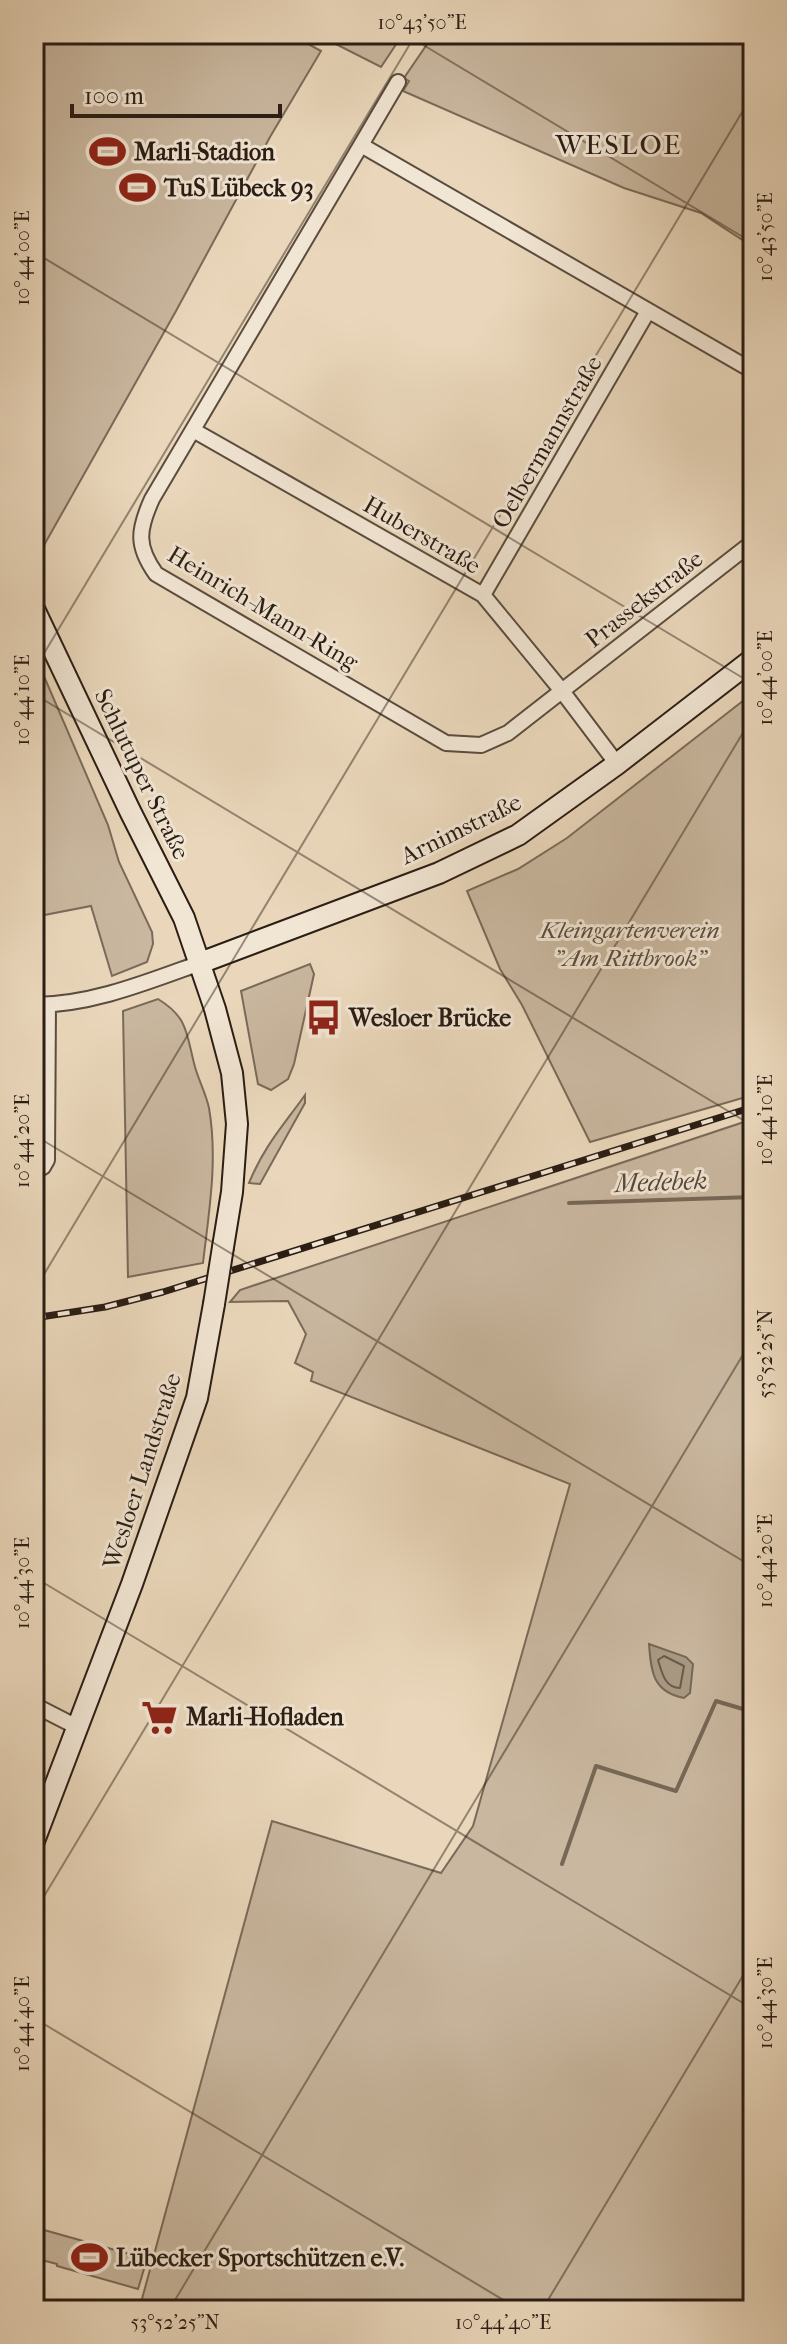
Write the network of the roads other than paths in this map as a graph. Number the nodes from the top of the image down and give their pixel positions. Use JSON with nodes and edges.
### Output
{"nodes":[{"id":1,"x":398,"y":82,"type":"dead end"},
{"id":2,"x":361,"y":145,"type":"junction"},
{"id":3,"x":648,"y":311,"type":"junction"},
{"id":4,"x":753,"y":371,"type":"edge"},
{"id":5,"x":193,"y":430,"type":"junction"},
{"id":6,"x":753,"y":542,"type":"edge"},
{"id":7,"x":483,"y":595,"type":"junction"},
{"id":8,"x":34,"y":609,"type":"edge"},
{"id":9,"x":753,"y":659,"type":"edge"},
{"id":10,"x":562,"y":691,"type":"junction"},
{"id":11,"x":617,"y":764,"type":"junction"},
{"id":12,"x":200,"y":963,"type":"junction"},
{"id":13,"x":41,"y":1005,"type":"edge"},
{"id":14,"x":39,"y":1170,"type":"edge"},
{"id":15,"x":34,"y":1705,"type":"edge"},
{"id":16,"x":77,"y":1727,"type":"junction"},
{"id":17,"x":34,"y":1841,"type":"edge"}],
"edges":[{"from":1,"to":2,"type":"street","name":"Heinrich-Mann-Ring"},
{"from":2,"to":3,"type":"street"},
{"from":2,"to":5,"type":"street","name":"Heinrich-Mann-Ring"},
{"from":3,"to":4,"type":"street"},
{"from":3,"to":7,"type":"street","name":"Oelbermannstraße"},
{"from":5,"to":7,"type":"street","name":"Huberstraße"},
{"from":5,"to":10,"type":"street","name":"Heinrich-Mann-Ring"},
{"from":6,"to":10,"type":"street","name":"Prassekstraße"},
{"from":7,"to":10,"type":"street","name":"Huberstraße"},
{"from":8,"to":12,"type":"main road","name":"Schlutuper Straße"},
{"from":9,"to":11,"type":"main road","name":"Arnimstraße"},
{"from":10,"to":11,"type":"street","name":"Huberstraße"},
{"from":11,"to":12,"type":"main road","name":"Arnimstraße"},
{"from":12,"to":13,"type":"street"},
{"from":12,"to":16,"type":"main road","name":"Wesloer Landstraße","bridge":true},
{"from":13,"to":14,"type":"street"},
{"from":15,"to":16,"type":"street"},
{"from":16,"to":17,"type":"main road","name":"Wesloer Landstraße"}]}
